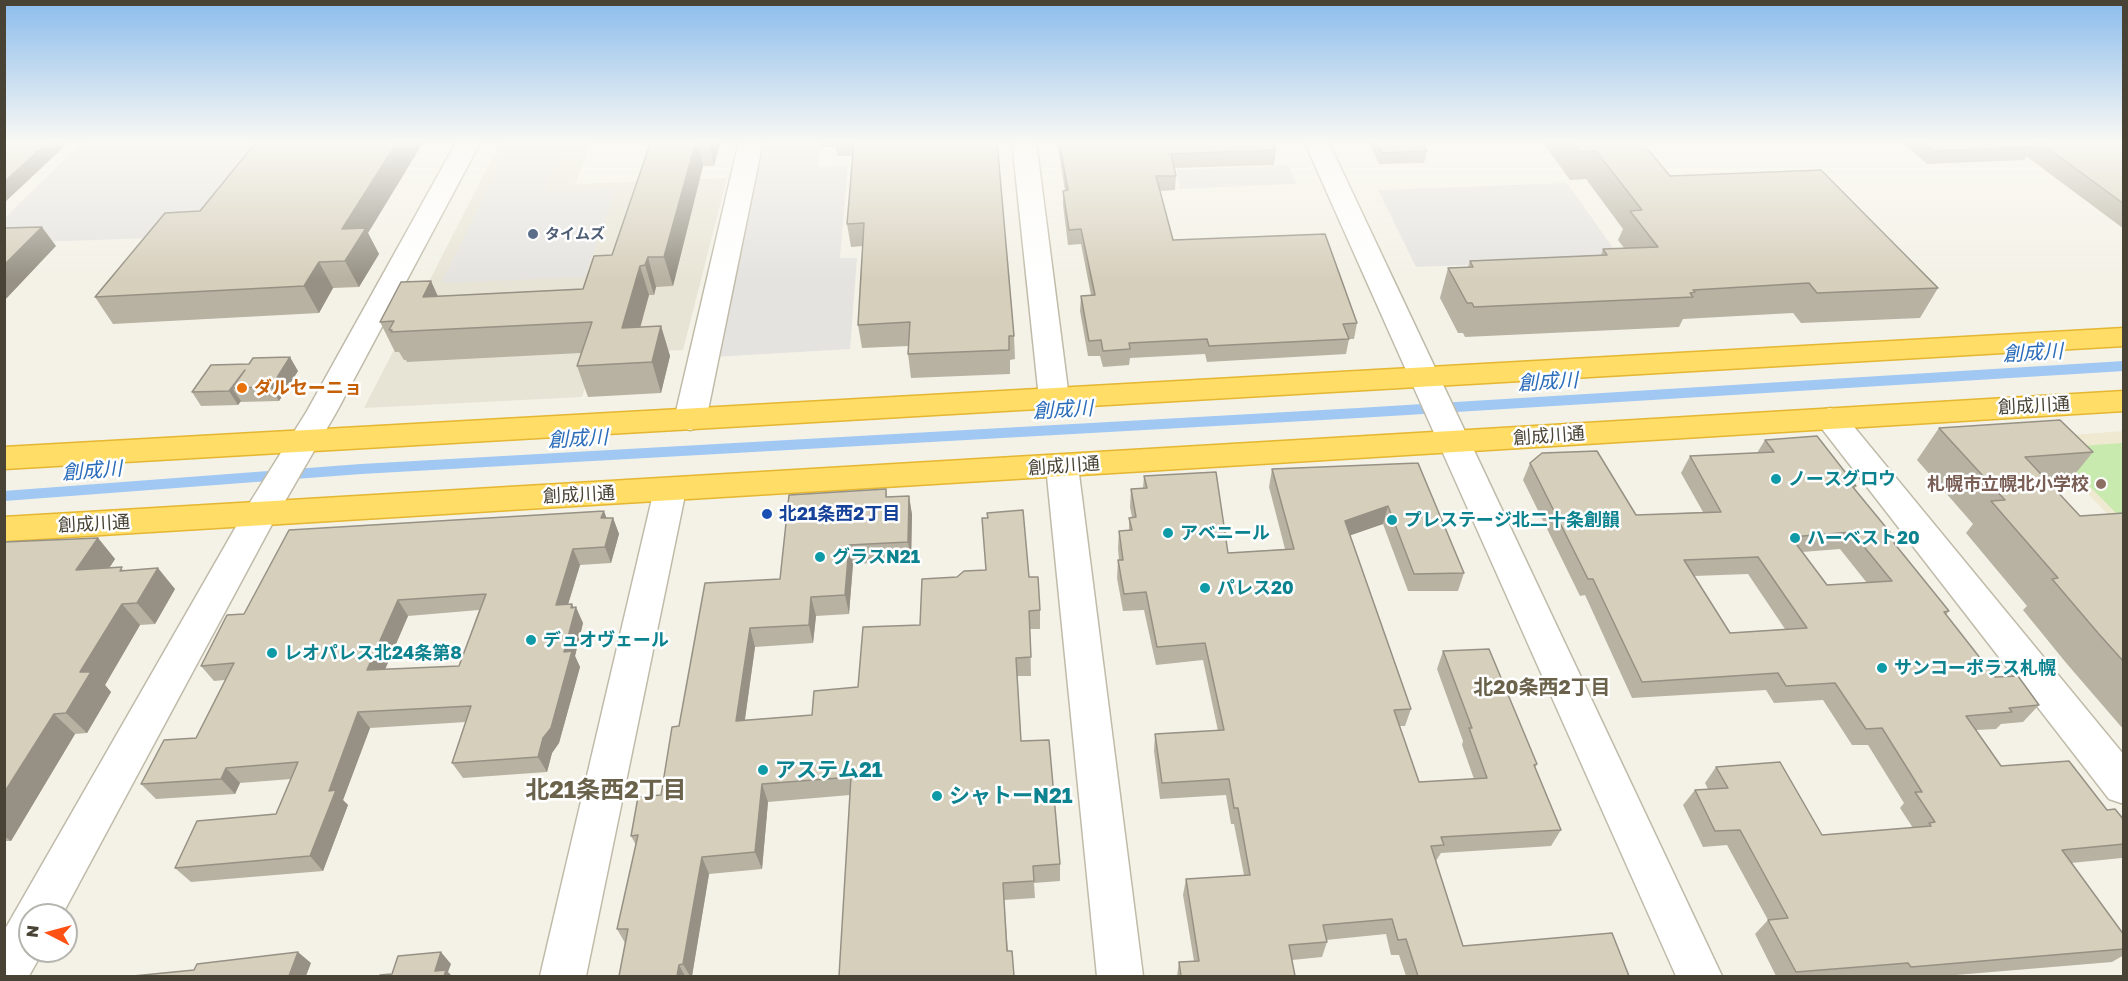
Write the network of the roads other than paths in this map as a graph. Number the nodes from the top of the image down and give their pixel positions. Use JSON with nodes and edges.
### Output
{"nodes":[{"id":1,"x":444,"y":187,"type":"edge"},
{"id":2,"x":741,"y":187,"type":"edge"},
{"id":3,"x":1029,"y":187,"type":"edge"},
{"id":4,"x":1337,"y":187,"type":"edge"},
{"id":5,"x":2124,"y":337,"type":"edge"},
{"id":6,"x":1054,"y":398,"type":"junction"},
{"id":7,"x":2124,"y":401,"type":"edge"},
{"id":8,"x":1438,"y":408,"type":"junction"},
{"id":9,"x":1830,"y":418,"type":"junction"},
{"id":10,"x":690,"y":420,"type":"junction"},
{"id":11,"x":298,"y":449,"type":"junction"},
{"id":12,"x":4,"y":458,"type":"edge"},
{"id":13,"x":1062,"y":466,"type":"junction"},
{"id":14,"x":670,"y":490,"type":"junction"},
{"id":15,"x":265,"y":505,"type":"junction"},
{"id":16,"x":4,"y":529,"type":"edge"},
{"id":17,"x":2124,"y":786,"type":"edge"},
{"id":18,"x":45,"y":903,"type":"edge"},
{"id":19,"x":18,"y":951,"type":"edge"},
{"id":20,"x":4,"y":976,"type":"edge"},
{"id":21,"x":563,"y":976,"type":"edge"},
{"id":22,"x":1120,"y":976,"type":"edge"},
{"id":23,"x":1699,"y":976,"type":"edge"}],
"edges":[{"from":1,"to":11,"type":"street"},
{"from":2,"to":10,"type":"street"},
{"from":3,"to":6,"type":"street"},
{"from":4,"to":8,"type":"street"},
{"from":5,"to":8,"type":"highway","name":"創成川通"},
{"from":6,"to":8,"type":"highway","name":"創成川通"},
{"from":6,"to":10,"type":"highway","name":"創成川通"},
{"from":7,"to":9,"type":"highway","name":"創成川通"},
{"from":8,"to":9,"type":"highway","name":"創成川通"},
{"from":8,"to":13,"type":"highway","name":"創成川通"},
{"from":8,"to":23,"type":"street"},
{"from":9,"to":17,"type":"street"},
{"from":10,"to":11,"type":"highway","name":"創成川通"},
{"from":11,"to":12,"type":"highway","name":"創成川通"},
{"from":11,"to":15,"type":"street"},
{"from":13,"to":14,"type":"highway","name":"創成川通"},
{"from":13,"to":22,"type":"street"},
{"from":14,"to":15,"type":"highway","name":"創成川通"},
{"from":14,"to":21,"type":"street"},
{"from":15,"to":16,"type":"highway","name":"創成川通"},
{"from":15,"to":18,"type":"street"},
{"from":19,"to":20,"type":"street"}]}
